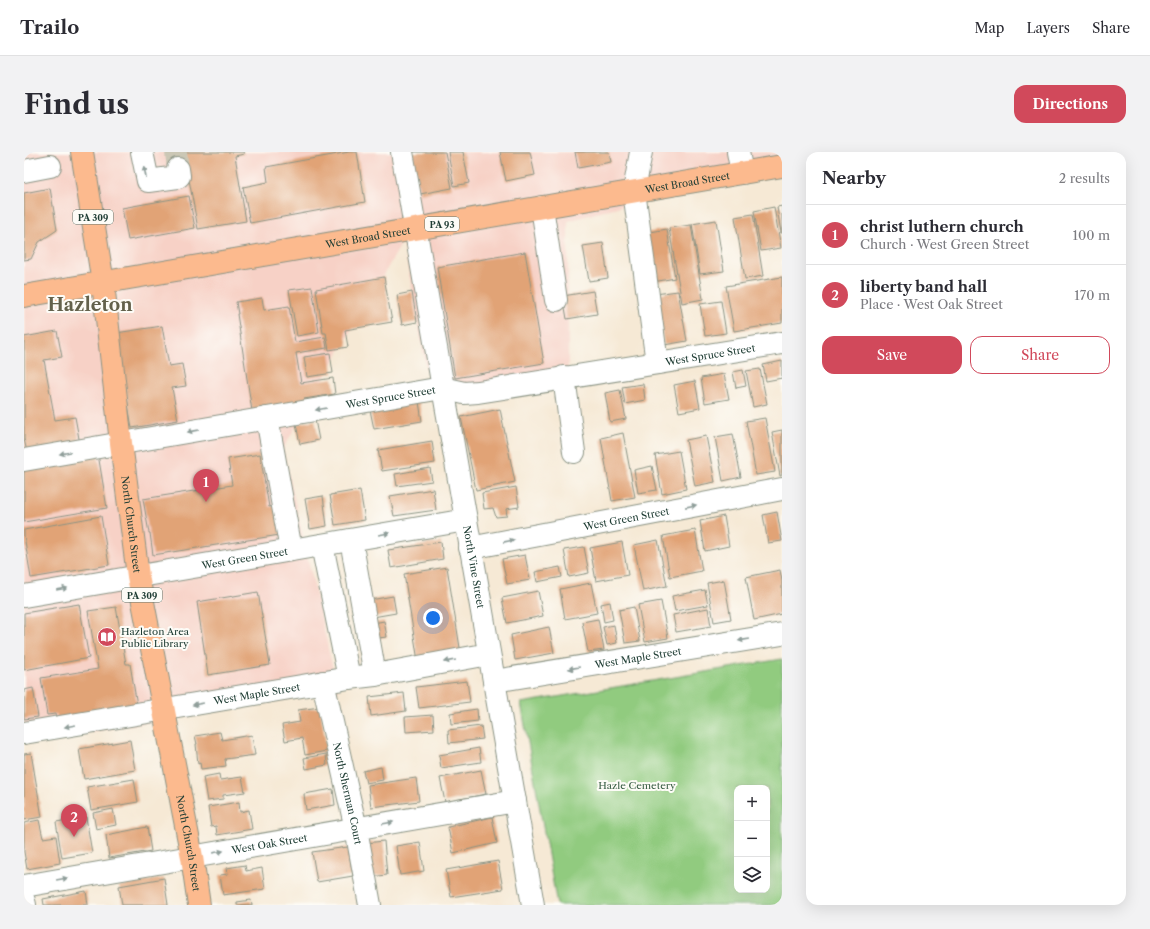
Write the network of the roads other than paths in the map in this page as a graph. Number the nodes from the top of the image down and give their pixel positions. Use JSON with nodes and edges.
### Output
{"nodes":[{"id":1,"x":82,"y":152,"type":"edge"},
{"id":2,"x":142,"y":152,"type":"edge"},
{"id":3,"x":402,"y":152,"type":"edge"},
{"id":4,"x":642,"y":152,"type":"edge"},
{"id":5,"x":740,"y":162,"type":"edge"},
{"id":6,"x":50,"y":166,"type":"dead end"},
{"id":7,"x":782,"y":166,"type":"edge"},
{"id":8,"x":178,"y":169,"type":"dead end"},
{"id":9,"x":24,"y":171,"type":"edge"},
{"id":10,"x":634,"y":191,"type":"junction"},
{"id":11,"x":542,"y":207,"type":"junction"},
{"id":12,"x":415,"y":229,"type":"junction"},
{"id":13,"x":103,"y":283,"type":"junction"},
{"id":14,"x":24,"y":296,"type":"edge"},
{"id":15,"x":556,"y":300,"type":"dead end"},
{"id":16,"x":782,"y":343,"type":"edge"},
{"id":17,"x":657,"y":363,"type":"junction"},
{"id":18,"x":564,"y":377,"type":"junction"},
{"id":19,"x":442,"y":388,"type":"junction"},
{"id":20,"x":267,"y":418,"type":"junction"},
{"id":21,"x":121,"y":443,"type":"junction"},
{"id":22,"x":574,"y":452,"type":"dead end"},
{"id":23,"x":24,"y":460,"type":"edge"},
{"id":24,"x":782,"y":489,"type":"edge"},
{"id":25,"x":466,"y":520,"type":"junction"},
{"id":26,"x":352,"y":540,"type":"junction"},
{"id":27,"x":322,"y":545,"type":"junction"},
{"id":28,"x":470,"y":548,"type":"junction"},
{"id":29,"x":291,"y":550,"type":"junction"},
{"id":30,"x":138,"y":576,"type":"junction"},
{"id":31,"x":24,"y":596,"type":"edge"},
{"id":32,"x":782,"y":634,"type":"edge"},
{"id":33,"x":489,"y":654,"type":"junction"},
{"id":34,"x":374,"y":675,"type":"junction"},
{"id":35,"x":349,"y":678,"type":"junction"},
{"id":36,"x":494,"y":681,"type":"junction"},
{"id":37,"x":323,"y":682,"type":"junction"},
{"id":38,"x":164,"y":710,"type":"junction"},
{"id":39,"x":24,"y":734,"type":"edge"},
{"id":40,"x":515,"y":801,"type":"junction"},
{"id":41,"x":356,"y":829,"type":"junction"},
{"id":42,"x":192,"y":857,"type":"junction"},
{"id":43,"x":24,"y":886,"type":"edge"},
{"id":44,"x":24,"y":901,"type":"edge"},
{"id":45,"x":25,"y":905,"type":"edge"},
{"id":46,"x":199,"y":905,"type":"edge"},
{"id":47,"x":370,"y":905,"type":"edge"},
{"id":48,"x":533,"y":905,"type":"edge"}],
"edges":[{"from":1,"to":13,"type":"main road","number":"PA 309"},
{"from":8,"to":2,"type":"street","one_way":true},
{"from":3,"to":12,"type":"street","name":"North Vine Street"},
{"from":4,"to":10,"type":"street"},
{"from":5,"to":7,"type":"main road","name":"West Broad Street","number":"PA 93"},
{"from":5,"to":10,"type":"main road","name":"West Broad Street","number":"PA 93"},
{"from":6,"to":9,"type":"street"},
{"from":10,"to":11,"type":"main road","name":"West Broad Street","number":"PA 93"},
{"from":10,"to":17,"type":"street"},
{"from":11,"to":12,"type":"main road","name":"West Broad Street","number":"PA 93"},
{"from":11,"to":15,"type":"street"},
{"from":12,"to":13,"type":"main road","name":"West Broad Street","number":"PA 93"},
{"from":12,"to":19,"type":"street","name":"North Vine Street"},
{"from":13,"to":14,"type":"main road","name":"West Broad Street","number":"PA 93"},
{"from":13,"to":21,"type":"main road","name":"North Church Street","number":"PA 309"},
{"from":16,"to":17,"type":"street","name":"West Spruce Street"},
{"from":17,"to":18,"type":"street","name":"West Spruce Street"},
{"from":18,"to":19,"type":"street","name":"West Spruce Street"},
{"from":18,"to":22,"type":"street"},
{"from":19,"to":20,"type":"street","name":"West Spruce Street","one_way":true},
{"from":19,"to":25,"type":"street","name":"North Vine Street"},
{"from":20,"to":21,"type":"street","name":"West Spruce Street","one_way":true},
{"from":20,"to":29,"type":"street"},
{"from":21,"to":23,"type":"street","name":"West Spruce Street","one_way":true},
{"from":21,"to":30,"type":"main road","name":"North Church Street","number":"PA 309"},
{"from":28,"to":24,"type":"street","name":"West Green Street","one_way":true},
{"from":26,"to":25,"type":"street","name":"West Green Street","one_way":true},
{"from":25,"to":28,"type":"street","name":"North Vine Street"},
{"from":26,"to":27,"type":"street","name":"West Green Street"},
{"from":26,"to":34,"type":"street"},
{"from":27,"to":29,"type":"street","name":"West Green Street"},
{"from":27,"to":35,"type":"street"},
{"from":28,"to":33,"type":"street","name":"North Vine Street"},
{"from":29,"to":30,"type":"street","name":"West Green Street"},
{"from":31,"to":30,"type":"street","name":"West Green Street","one_way":true},
{"from":30,"to":38,"type":"main road","name":"North Church Street","number":"PA 309"},
{"from":32,"to":36,"type":"street","name":"West Maple Street","one_way":true},
{"from":33,"to":34,"type":"street","name":"West Maple Street","one_way":true},
{"from":33,"to":36,"type":"street","name":"North Vine Street"},
{"from":34,"to":35,"type":"street","name":"West Maple Street"},
{"from":35,"to":37,"type":"street","name":"West Maple Street"},
{"from":36,"to":40,"type":"street","name":"North Vine Street"},
{"from":37,"to":38,"type":"street","name":"West Maple Street","one_way":true},
{"from":37,"to":41,"type":"street","name":"North Sherman Court"},
{"from":38,"to":39,"type":"street","name":"West Maple Street","one_way":true},
{"from":38,"to":42,"type":"main road","name":"North Church Street","number":"PA 309"},
{"from":41,"to":40,"type":"street","name":"West Oak Street","one_way":true},
{"from":40,"to":48,"type":"street","name":"North Vine Street"},
{"from":42,"to":41,"type":"street","name":"West Oak Street","one_way":true},
{"from":41,"to":47,"type":"street","name":"North Sherman Court"},
{"from":43,"to":42,"type":"street","name":"West Oak Street","one_way":true},
{"from":42,"to":46,"type":"main road","name":"North Church Street","number":"PA 309"},
{"from":44,"to":45,"type":"street"}]}
